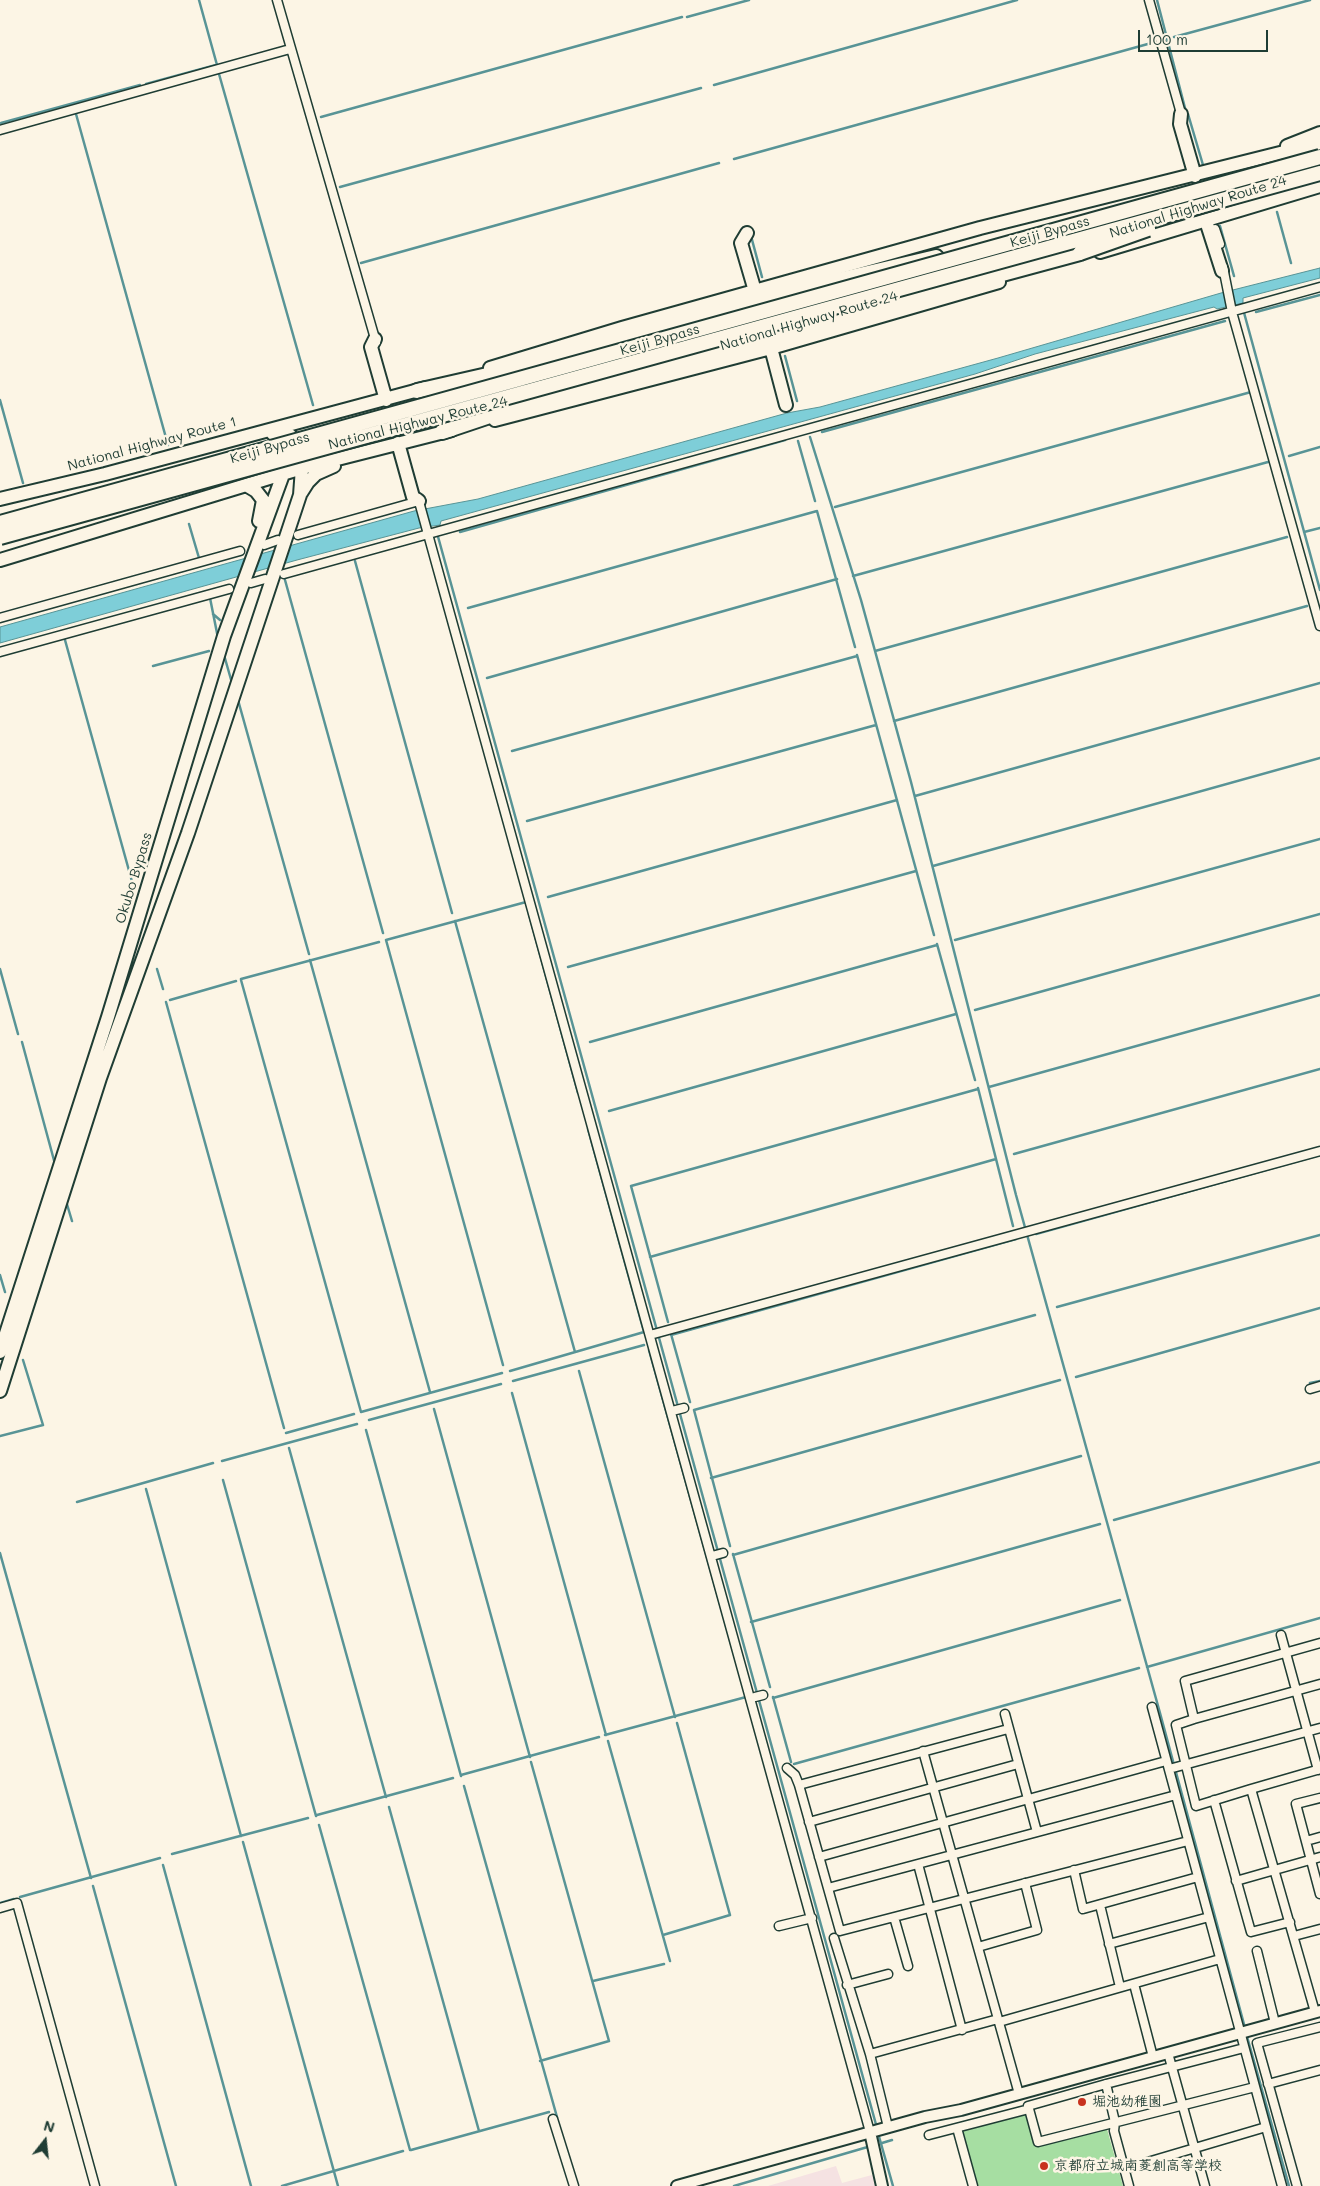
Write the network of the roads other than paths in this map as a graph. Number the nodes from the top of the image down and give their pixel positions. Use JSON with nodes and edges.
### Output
{"nodes":[{"id":1,"x":278,"y":0,"type":"edge"},
{"id":2,"x":1149,"y":0,"type":"edge"},
{"id":3,"x":290,"y":49,"type":"junction"},
{"id":4,"x":1181,"y":114,"type":"joint"},
{"id":5,"x":0,"y":130,"type":"edge"},
{"id":6,"x":1320,"y":133,"type":"edge"},
{"id":7,"x":1320,"y":143,"type":"edge"},
{"id":8,"x":1320,"y":157,"type":"edge"},
{"id":9,"x":1250,"y":162,"type":"junction"},
{"id":10,"x":1196,"y":170,"type":"junction"},
{"id":11,"x":1320,"y":173,"type":"edge"},
{"id":12,"x":1320,"y":186,"type":"edge"},
{"id":13,"x":1262,"y":189,"type":"junction"},
{"id":14,"x":1320,"y":195,"type":"edge"},
{"id":15,"x":1264,"y":204,"type":"junction"},
{"id":16,"x":1211,"y":225,"type":"junction"},
{"id":17,"x":1073,"y":226,"type":"junction"},
{"id":18,"x":747,"y":233,"type":"dead end"},
{"id":19,"x":1222,"y":270,"type":"joint"},
{"id":20,"x":1320,"y":287,"type":"edge"},
{"id":21,"x":755,"y":291,"type":"junction"},
{"id":22,"x":1235,"y":311,"type":"junction"},
{"id":23,"x":375,"y":339,"type":"junction"},
{"id":24,"x":771,"y":348,"type":"junction"},
{"id":25,"x":389,"y":387,"type":"tunnel mouth"},
{"id":26,"x":417,"y":391,"type":"junction"},
{"id":27,"x":386,"y":400,"type":"junction"},
{"id":28,"x":789,"y":405,"type":"dead end"},
{"id":29,"x":312,"y":418,"type":"junction"},
{"id":30,"x":500,"y":419,"type":"junction"},
{"id":31,"x":442,"y":432,"type":"junction"},
{"id":32,"x":296,"y":445,"type":"junction"},
{"id":33,"x":401,"y":448,"type":"junction"},
{"id":34,"x":302,"y":468,"type":"junction"},
{"id":35,"x":105,"y":474,"type":"junction"},
{"id":36,"x":283,"y":474,"type":"junction"},
{"id":37,"x":246,"y":485,"type":"junction"},
{"id":38,"x":300,"y":495,"type":"junction"},
{"id":39,"x":0,"y":499,"type":"edge"},
{"id":40,"x":419,"y":503,"type":"junction"},
{"id":41,"x":0,"y":523,"type":"edge"},
{"id":42,"x":427,"y":531,"type":"junction"},
{"id":43,"x":298,"y":535,"type":"dead end"},
{"id":44,"x":0,"y":537,"type":"edge"},
{"id":45,"x":281,"y":542,"type":"junction"},
{"id":46,"x":252,"y":550,"type":"junction"},
{"id":47,"x":0,"y":560,"type":"edge"},
{"id":48,"x":275,"y":575,"type":"junction"},
{"id":49,"x":241,"y":583,"type":"junction"},
{"id":50,"x":0,"y":618,"type":"edge"},
{"id":51,"x":1320,"y":626,"type":"edge"},
{"id":52,"x":0,"y":652,"type":"edge"},
{"id":53,"x":1320,"y":1151,"type":"edge"},
{"id":54,"x":18,"y":1316,"type":"junction"},
{"id":55,"x":655,"y":1334,"type":"junction"},
{"id":56,"x":0,"y":1352,"type":"edge"},
{"id":57,"x":1320,"y":1386,"type":"edge"},
{"id":58,"x":1310,"y":1389,"type":"dead end"},
{"id":59,"x":0,"y":1391,"type":"edge"},
{"id":60,"x":1281,"y":1635,"type":"dead end"},
{"id":61,"x":1320,"y":1643,"type":"edge"},
{"id":62,"x":1286,"y":1653,"type":"junction"},
{"id":63,"x":1320,"y":1684,"type":"edge"},
{"id":64,"x":1296,"y":1690,"type":"junction"},
{"id":65,"x":1152,"y":1707,"type":"dead end"},
{"id":66,"x":1005,"y":1714,"type":"dead end"},
{"id":67,"x":1194,"y":1719,"type":"junction"},
{"id":68,"x":1320,"y":1728,"type":"edge"},
{"id":69,"x":1008,"y":1729,"type":"junction"},
{"id":70,"x":1307,"y":1731,"type":"junction"},
{"id":71,"x":923,"y":1751,"type":"junction"},
{"id":72,"x":1018,"y":1764,"type":"junction"},
{"id":73,"x":1185,"y":1764,"type":"junction"},
{"id":74,"x":1168,"y":1765,"type":"junction"},
{"id":75,"x":787,"y":1768,"type":"dead end"},
{"id":76,"x":1319,"y":1770,"type":"edge"},
{"id":77,"x":799,"y":1785,"type":"junction"},
{"id":78,"x":933,"y":1787,"type":"junction"},
{"id":79,"x":1251,"y":1789,"type":"junction"},
{"id":80,"x":1176,"y":1795,"type":"junction"},
{"id":81,"x":1320,"y":1798,"type":"edge"},
{"id":82,"x":1028,"y":1800,"type":"junction"},
{"id":83,"x":1214,"y":1800,"type":"junction"},
{"id":84,"x":810,"y":1822,"type":"junction"},
{"id":85,"x":943,"y":1823,"type":"junction"},
{"id":86,"x":1037,"y":1832,"type":"junction"},
{"id":87,"x":1320,"y":1837,"type":"edge"},
{"id":88,"x":1188,"y":1841,"type":"junction"},
{"id":89,"x":1306,"y":1841,"type":"junction"},
{"id":90,"x":952,"y":1855,"type":"junction"},
{"id":91,"x":1320,"y":1857,"type":"edge"},
{"id":92,"x":819,"y":1858,"type":"junction"},
{"id":93,"x":1311,"y":1860,"type":"junction"},
{"id":94,"x":918,"y":1864,"type":"junction"},
{"id":95,"x":1074,"y":1870,"type":"junction"},
{"id":96,"x":1275,"y":1870,"type":"junction"},
{"id":97,"x":1198,"y":1877,"type":"junction"},
{"id":98,"x":1236,"y":1880,"type":"junction"},
{"id":99,"x":1025,"y":1883,"type":"junction"},
{"id":100,"x":828,"y":1888,"type":"junction"},
{"id":101,"x":1320,"y":1894,"type":"edge"},
{"id":102,"x":964,"y":1899,"type":"junction"},
{"id":103,"x":1100,"y":1904,"type":"junction"},
{"id":104,"x":0,"y":1908,"type":"edge"},
{"id":105,"x":929,"y":1908,"type":"junction"},
{"id":106,"x":894,"y":1917,"type":"junction"},
{"id":107,"x":1209,"y":1917,"type":"junction"},
{"id":108,"x":812,"y":1918,"type":"junction"},
{"id":109,"x":1290,"y":1922,"type":"junction"},
{"id":110,"x":779,"y":1926,"type":"dead end"},
{"id":111,"x":1320,"y":1929,"type":"edge"},
{"id":112,"x":1294,"y":1936,"type":"junction"},
{"id":113,"x":834,"y":1938,"type":"dead end"},
{"id":114,"x":1110,"y":1944,"type":"junction"},
{"id":115,"x":978,"y":1947,"type":"junction"},
{"id":116,"x":1257,"y":1952,"type":"dead end"},
{"id":117,"x":1220,"y":1959,"type":"junction"},
{"id":118,"x":908,"y":1966,"type":"dead end"},
{"id":119,"x":888,"y":1974,"type":"dead end"},
{"id":120,"x":846,"y":1983,"type":"junction"},
{"id":121,"x":1134,"y":1984,"type":"junction"},
{"id":122,"x":832,"y":1985,"type":"junction"},
{"id":123,"x":1120,"y":1987,"type":"junction"},
{"id":124,"x":1317,"y":2011,"type":"edge"},
{"id":125,"x":998,"y":2020,"type":"junction"},
{"id":126,"x":1275,"y":2023,"type":"junction"},
{"id":127,"x":1320,"y":2027,"type":"edge"},
{"id":128,"x":962,"y":2030,"type":"junction"},
{"id":129,"x":1240,"y":2032,"type":"junction"},
{"id":130,"x":1244,"y":2048,"type":"junction"},
{"id":131,"x":1168,"y":2053,"type":"junction"},
{"id":132,"x":870,"y":2054,"type":"junction"},
{"id":133,"x":1153,"y":2057,"type":"junction"},
{"id":134,"x":1171,"y":2068,"type":"junction"},
{"id":135,"x":1320,"y":2070,"type":"edge"},
{"id":136,"x":1057,"y":2083,"type":"junction"},
{"id":137,"x":1106,"y":2084,"type":"junction"},
{"id":138,"x":1268,"y":2084,"type":"junction"},
{"id":139,"x":1255,"y":2087,"type":"junction"},
{"id":140,"x":1019,"y":2094,"type":"junction"},
{"id":141,"x":1062,"y":2098,"type":"junction"},
{"id":142,"x":1182,"y":2106,"type":"junction"},
{"id":143,"x":1028,"y":2109,"type":"junction"},
{"id":144,"x":553,"y":2119,"type":"dead end"},
{"id":145,"x":1115,"y":2122,"type":"junction"},
{"id":146,"x":886,"y":2127,"type":"junction"},
{"id":147,"x":1266,"y":2127,"type":"junction"},
{"id":148,"x":957,"y":2128,"type":"junction"},
{"id":149,"x":871,"y":2134,"type":"junction"},
{"id":150,"x":929,"y":2136,"type":"dead end"},
{"id":151,"x":1194,"y":2148,"type":"junction"},
{"id":152,"x":1124,"y":2169,"type":"junction"},
{"id":153,"x":1279,"y":2185,"type":"edge"},
{"id":154,"x":95,"y":2186,"type":"edge"},
{"id":155,"x":574,"y":2186,"type":"edge"},
{"id":156,"x":678,"y":2186,"type":"edge"},
{"id":157,"x":882,"y":2186,"type":"edge"},
{"id":158,"x":973,"y":2186,"type":"edge"},
{"id":159,"x":1129,"y":2186,"type":"edge"},
{"id":160,"x":1205,"y":2186,"type":"edge"},
{"id":161,"x":1296,"y":2186,"type":"edge"}],
"edges":[{"from":1,"to":3,"type":"street"},
{"from":2,"to":4,"type":"street"},
{"from":3,"to":5,"type":"street"},
{"from":3,"to":23,"type":"street"},
{"from":4,"to":10,"type":"highway"},
{"from":6,"to":9,"type":"highway"},
{"from":7,"to":9,"type":"highway","name":"National Highway Route 24"},
{"from":8,"to":17,"type":"highway","name":"Keiji Bypass","bridge":true},
{"from":9,"to":10,"type":"highway","name":"National Highway Route 24"},
{"from":10,"to":21,"type":"highway","name":"National Highway Route 24"},
{"from":11,"to":13,"type":"highway","name":"Keiji Bypass","bridge":true},
{"from":12,"to":15,"type":"highway","name":"National Highway Route 24"},
{"from":13,"to":31,"type":"highway","bridge":true},
{"from":13,"to":44,"type":"highway","name":"Keiji Bypass","bridge":true},
{"from":14,"to":15,"type":"highway"},
{"from":15,"to":16,"type":"highway","name":"National Highway Route 24"},
{"from":16,"to":19,"type":"highway"},
{"from":16,"to":24,"type":"highway","name":"National Highway Route 24"},
{"from":17,"to":26,"type":"highway","bridge":true},
{"from":17,"to":41,"type":"highway","name":"Keiji Bypass","bridge":true},
{"from":18,"to":21,"type":"highway"},
{"from":19,"to":22,"type":"street"},
{"from":20,"to":22,"type":"street"},
{"from":21,"to":26,"type":"highway","name":"National Highway Route 24"},
{"from":22,"to":42,"type":"street"},
{"from":22,"to":51,"type":"street"},
{"from":23,"to":25,"type":"street"},
{"from":23,"to":27,"type":"highway"},
{"from":24,"to":28,"type":"highway"},
{"from":24,"to":30,"type":"highway","name":"National Highway Route 24"},
{"from":26,"to":27,"type":"highway","name":"National Highway Route 24"},
{"from":27,"to":29,"type":"highway","name":"National Highway Route 24"},
{"from":29,"to":32,"type":"highway","name":"Okubo Bypass"},
{"from":29,"to":35,"type":"highway","name":"National Highway Route 1"},
{"from":30,"to":31,"type":"highway","name":"National Highway Route 24"},
{"from":30,"to":33,"type":"highway"},
{"from":31,"to":33,"type":"highway","name":"National Highway Route 24"},
{"from":32,"to":34,"type":"highway","name":"Okubo Bypass"},
{"from":32,"to":35,"type":"highway"},
{"from":32,"to":36,"type":"highway","name":"Okubo Bypass"},
{"from":33,"to":34,"type":"highway","name":"National Highway Route 24"},
{"from":33,"to":38,"type":"highway"},
{"from":33,"to":40,"type":"highway"},
{"from":34,"to":36,"type":"highway"},
{"from":34,"to":38,"type":"highway","name":"Okubo Bypass"},
{"from":35,"to":39,"type":"highway","name":"National Highway Route 1"},
{"from":36,"to":37,"type":"highway"},
{"from":36,"to":46,"type":"highway","name":"Okubo Bypass"},
{"from":37,"to":46,"type":"highway"},
{"from":37,"to":47,"type":"highway"},
{"from":38,"to":45,"type":"highway","name":"Okubo Bypass"},
{"from":40,"to":42,"type":"street"},
{"from":40,"to":43,"type":"street"},
{"from":42,"to":48,"type":"street"},
{"from":42,"to":55,"type":"street"},
{"from":45,"to":46,"type":"street"},
{"from":45,"to":48,"type":"highway","name":"Okubo Bypass"},
{"from":46,"to":49,"type":"highway","name":"Okubo Bypass"},
{"from":46,"to":50,"type":"street"},
{"from":48,"to":49,"type":"street"},
{"from":48,"to":54,"type":"highway","name":"Okubo Bypass"},
{"from":49,"to":52,"type":"street"},
{"from":49,"to":54,"type":"highway","name":"Okubo Bypass"},
{"from":53,"to":55,"type":"street"},
{"from":54,"to":56,"type":"highway","name":"Okubo Bypass"},
{"from":54,"to":59,"type":"highway","name":"Okubo Bypass"},
{"from":55,"to":108,"type":"street"},
{"from":57,"to":58,"type":"street"},
{"from":60,"to":62,"type":"street"},
{"from":61,"to":62,"type":"street"},
{"from":62,"to":64,"type":"street"},
{"from":62,"to":67,"type":"street"},
{"from":63,"to":64,"type":"street"},
{"from":64,"to":67,"type":"street"},
{"from":64,"to":70,"type":"street"},
{"from":65,"to":74,"type":"street"},
{"from":66,"to":69,"type":"street"},
{"from":67,"to":73,"type":"street"},
{"from":68,"to":70,"type":"street"},
{"from":69,"to":71,"type":"street"},
{"from":69,"to":72,"type":"street"},
{"from":70,"to":73,"type":"street"},
{"from":70,"to":76,"type":"street"},
{"from":71,"to":77,"type":"street"},
{"from":71,"to":78,"type":"street"},
{"from":72,"to":78,"type":"street"},
{"from":72,"to":82,"type":"street"},
{"from":73,"to":74,"type":"street"},
{"from":73,"to":83,"type":"street"},
{"from":74,"to":80,"type":"street"},
{"from":74,"to":82,"type":"street"},
{"from":75,"to":77,"type":"street"},
{"from":76,"to":79,"type":"street"},
{"from":77,"to":84,"type":"street"},
{"from":78,"to":84,"type":"street"},
{"from":78,"to":85,"type":"street"},
{"from":79,"to":83,"type":"street"},
{"from":79,"to":96,"type":"street"},
{"from":80,"to":86,"type":"street"},
{"from":80,"to":88,"type":"street"},
{"from":81,"to":89,"type":"street"},
{"from":82,"to":85,"type":"street"},
{"from":82,"to":86,"type":"street"},
{"from":83,"to":98,"type":"street"},
{"from":84,"to":92,"type":"street"},
{"from":85,"to":90,"type":"street"},
{"from":85,"to":92,"type":"street"},
{"from":86,"to":90,"type":"street"},
{"from":87,"to":89,"type":"street"},
{"from":88,"to":95,"type":"street"},
{"from":88,"to":97,"type":"street"},
{"from":89,"to":93,"type":"street"},
{"from":90,"to":94,"type":"street"},
{"from":90,"to":102,"type":"street"},
{"from":91,"to":93,"type":"street"},
{"from":92,"to":100,"type":"street"},
{"from":93,"to":96,"type":"street"},
{"from":93,"to":101,"type":"street"},
{"from":94,"to":100,"type":"street"},
{"from":94,"to":105,"type":"street"},
{"from":95,"to":99,"type":"street"},
{"from":95,"to":103,"type":"street"},
{"from":96,"to":98,"type":"street"},
{"from":96,"to":109,"type":"street"},
{"from":97,"to":103,"type":"street"},
{"from":97,"to":107,"type":"street"},
{"from":98,"to":109,"type":"street"},
{"from":99,"to":102,"type":"street"},
{"from":99,"to":115,"type":"street"},
{"from":100,"to":106,"type":"street"},
{"from":102,"to":105,"type":"street"},
{"from":102,"to":115,"type":"street"},
{"from":103,"to":114,"type":"street"},
{"from":104,"to":154,"type":"street"},
{"from":105,"to":106,"type":"street"},
{"from":105,"to":128,"type":"street"},
{"from":106,"to":118,"type":"street"},
{"from":107,"to":114,"type":"street"},
{"from":107,"to":117,"type":"street"},
{"from":108,"to":110,"type":"street"},
{"from":108,"to":122,"type":"street"},
{"from":109,"to":112,"type":"street"},
{"from":111,"to":112,"type":"street"},
{"from":112,"to":124,"type":"street"},
{"from":113,"to":120,"type":"street"},
{"from":114,"to":123,"type":"street"},
{"from":115,"to":125,"type":"street"},
{"from":116,"to":126,"type":"street"},
{"from":117,"to":121,"type":"street"},
{"from":117,"to":129,"type":"street"},
{"from":119,"to":120,"type":"street"},
{"from":120,"to":122,"type":"street"},
{"from":120,"to":132,"type":"street"},
{"from":121,"to":123,"type":"street"},
{"from":121,"to":133,"type":"street"},
{"from":122,"to":149,"type":"street"},
{"from":123,"to":125,"type":"street"},
{"from":124,"to":126,"type":"street"},
{"from":125,"to":128,"type":"street"},
{"from":125,"to":140,"type":"street"},
{"from":126,"to":129,"type":"street"},
{"from":127,"to":138,"type":"street"},
{"from":128,"to":132,"type":"street"},
{"from":129,"to":130,"type":"street"},
{"from":129,"to":131,"type":"street"},
{"from":130,"to":134,"type":"street"},
{"from":130,"to":139,"type":"street"},
{"from":131,"to":133,"type":"street"},
{"from":131,"to":134,"type":"street"},
{"from":132,"to":146,"type":"street"},
{"from":133,"to":136,"type":"street"},
{"from":134,"to":137,"type":"street"},
{"from":134,"to":142,"type":"street"},
{"from":135,"to":138,"type":"street"},
{"from":136,"to":140,"type":"street"},
{"from":136,"to":141,"type":"street"},
{"from":137,"to":141,"type":"street"},
{"from":137,"to":145,"type":"street"},
{"from":138,"to":161,"type":"street"},
{"from":139,"to":142,"type":"street"},
{"from":139,"to":147,"type":"street"},
{"from":140,"to":146,"type":"street"},
{"from":141,"to":143,"type":"street"},
{"from":142,"to":145,"type":"street"},
{"from":142,"to":151,"type":"street"},
{"from":143,"to":145,"type":"street"},
{"from":143,"to":148,"type":"street"},
{"from":144,"to":155,"type":"street"},
{"from":145,"to":152,"type":"street"},
{"from":146,"to":149,"type":"street"},
{"from":147,"to":151,"type":"street"},
{"from":147,"to":153,"type":"street"},
{"from":148,"to":150,"type":"street"},
{"from":148,"to":158,"type":"street"},
{"from":149,"to":156,"type":"street"},
{"from":149,"to":157,"type":"street"},
{"from":151,"to":152,"type":"street"},
{"from":151,"to":160,"type":"street"},
{"from":152,"to":159,"type":"street"}]}
